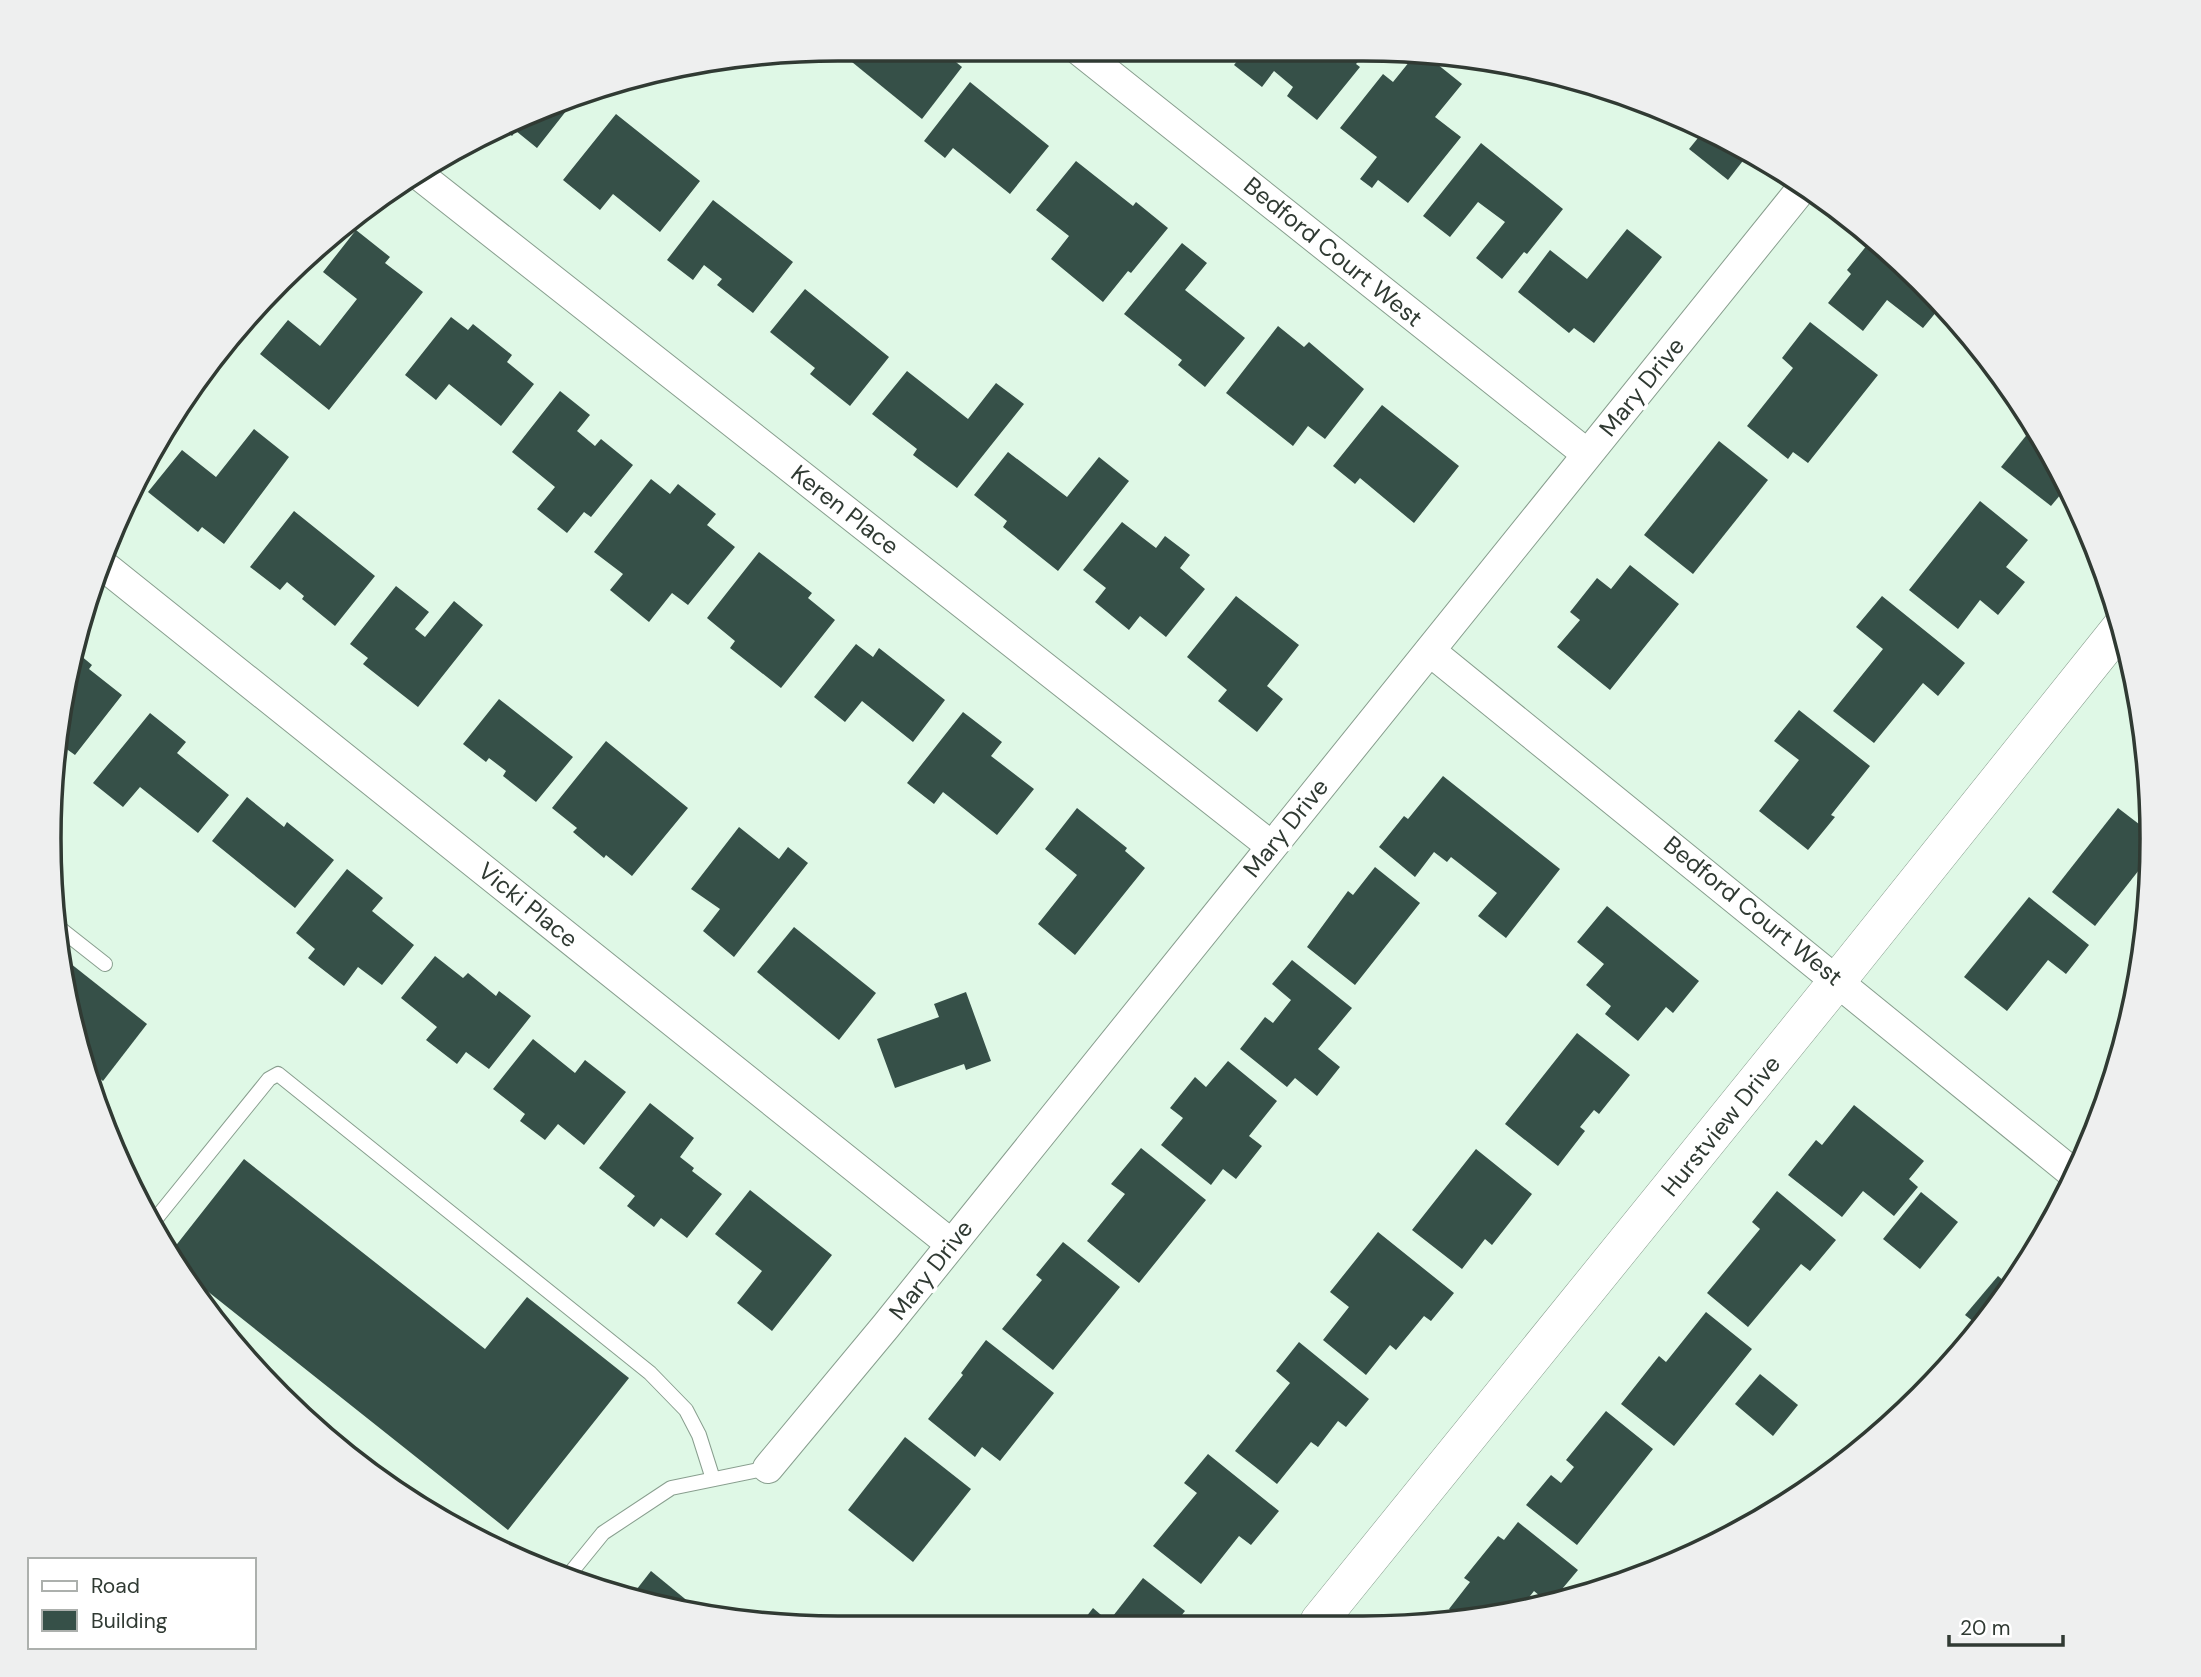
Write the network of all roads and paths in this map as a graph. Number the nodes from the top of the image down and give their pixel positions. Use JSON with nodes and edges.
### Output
{"nodes":[{"id":1,"x":1093,"y":61,"type":"edge"},
{"id":2,"x":426,"y":180,"type":"edge"},
{"id":3,"x":1797,"y":194,"type":"edge"},
{"id":4,"x":1587,"y":454,"type":"junction"},
{"id":5,"x":109,"y":570,"type":"edge"},
{"id":6,"x":2113,"y":637,"type":"edge"},
{"id":7,"x":1430,"y":651,"type":"junction"},
{"id":8,"x":1271,"y":846,"type":"junction"},
{"id":9,"x":67,"y":934,"type":"edge"},
{"id":10,"x":105,"y":964,"type":"dead end"},
{"id":11,"x":1838,"y":980,"type":"junction"},
{"id":12,"x":2066,"y":1168,"type":"edge"},
{"id":13,"x":159,"y":1215,"type":"edge"},
{"id":14,"x":951,"y":1244,"type":"junction"},
{"id":15,"x":768,"y":1468,"type":"joint"},
{"id":16,"x":713,"y":1479,"type":"junction"},
{"id":17,"x":574,"y":1569,"type":"edge"},
{"id":18,"x":1324,"y":1616,"type":"edge"}],
"edges":[{"from":1,"to":4,"type":"street","name":"Bedford Court West"},
{"from":2,"to":8,"type":"street","name":"Keren Place"},
{"from":3,"to":4,"type":"street","name":"Mary Drive"},
{"from":4,"to":7,"type":"street","name":"Mary Drive"},
{"from":5,"to":14,"type":"street","name":"Vicki Place"},
{"from":6,"to":11,"type":"street","name":"Hurstview Drive"},
{"from":7,"to":8,"type":"street","name":"Mary Drive"},
{"from":7,"to":11,"type":"street","name":"Bedford Court West"},
{"from":8,"to":14,"type":"street","name":"Mary Drive"},
{"from":9,"to":10,"type":"lane"},
{"from":11,"to":12,"type":"street","name":"Bedford Court West"},
{"from":11,"to":18,"type":"street","name":"Hurstview Drive"},
{"from":13,"to":16,"type":"lane"},
{"from":14,"to":15,"type":"street","name":"Mary Drive"},
{"from":15,"to":16,"type":"lane"},
{"from":16,"to":17,"type":"lane"}]}
